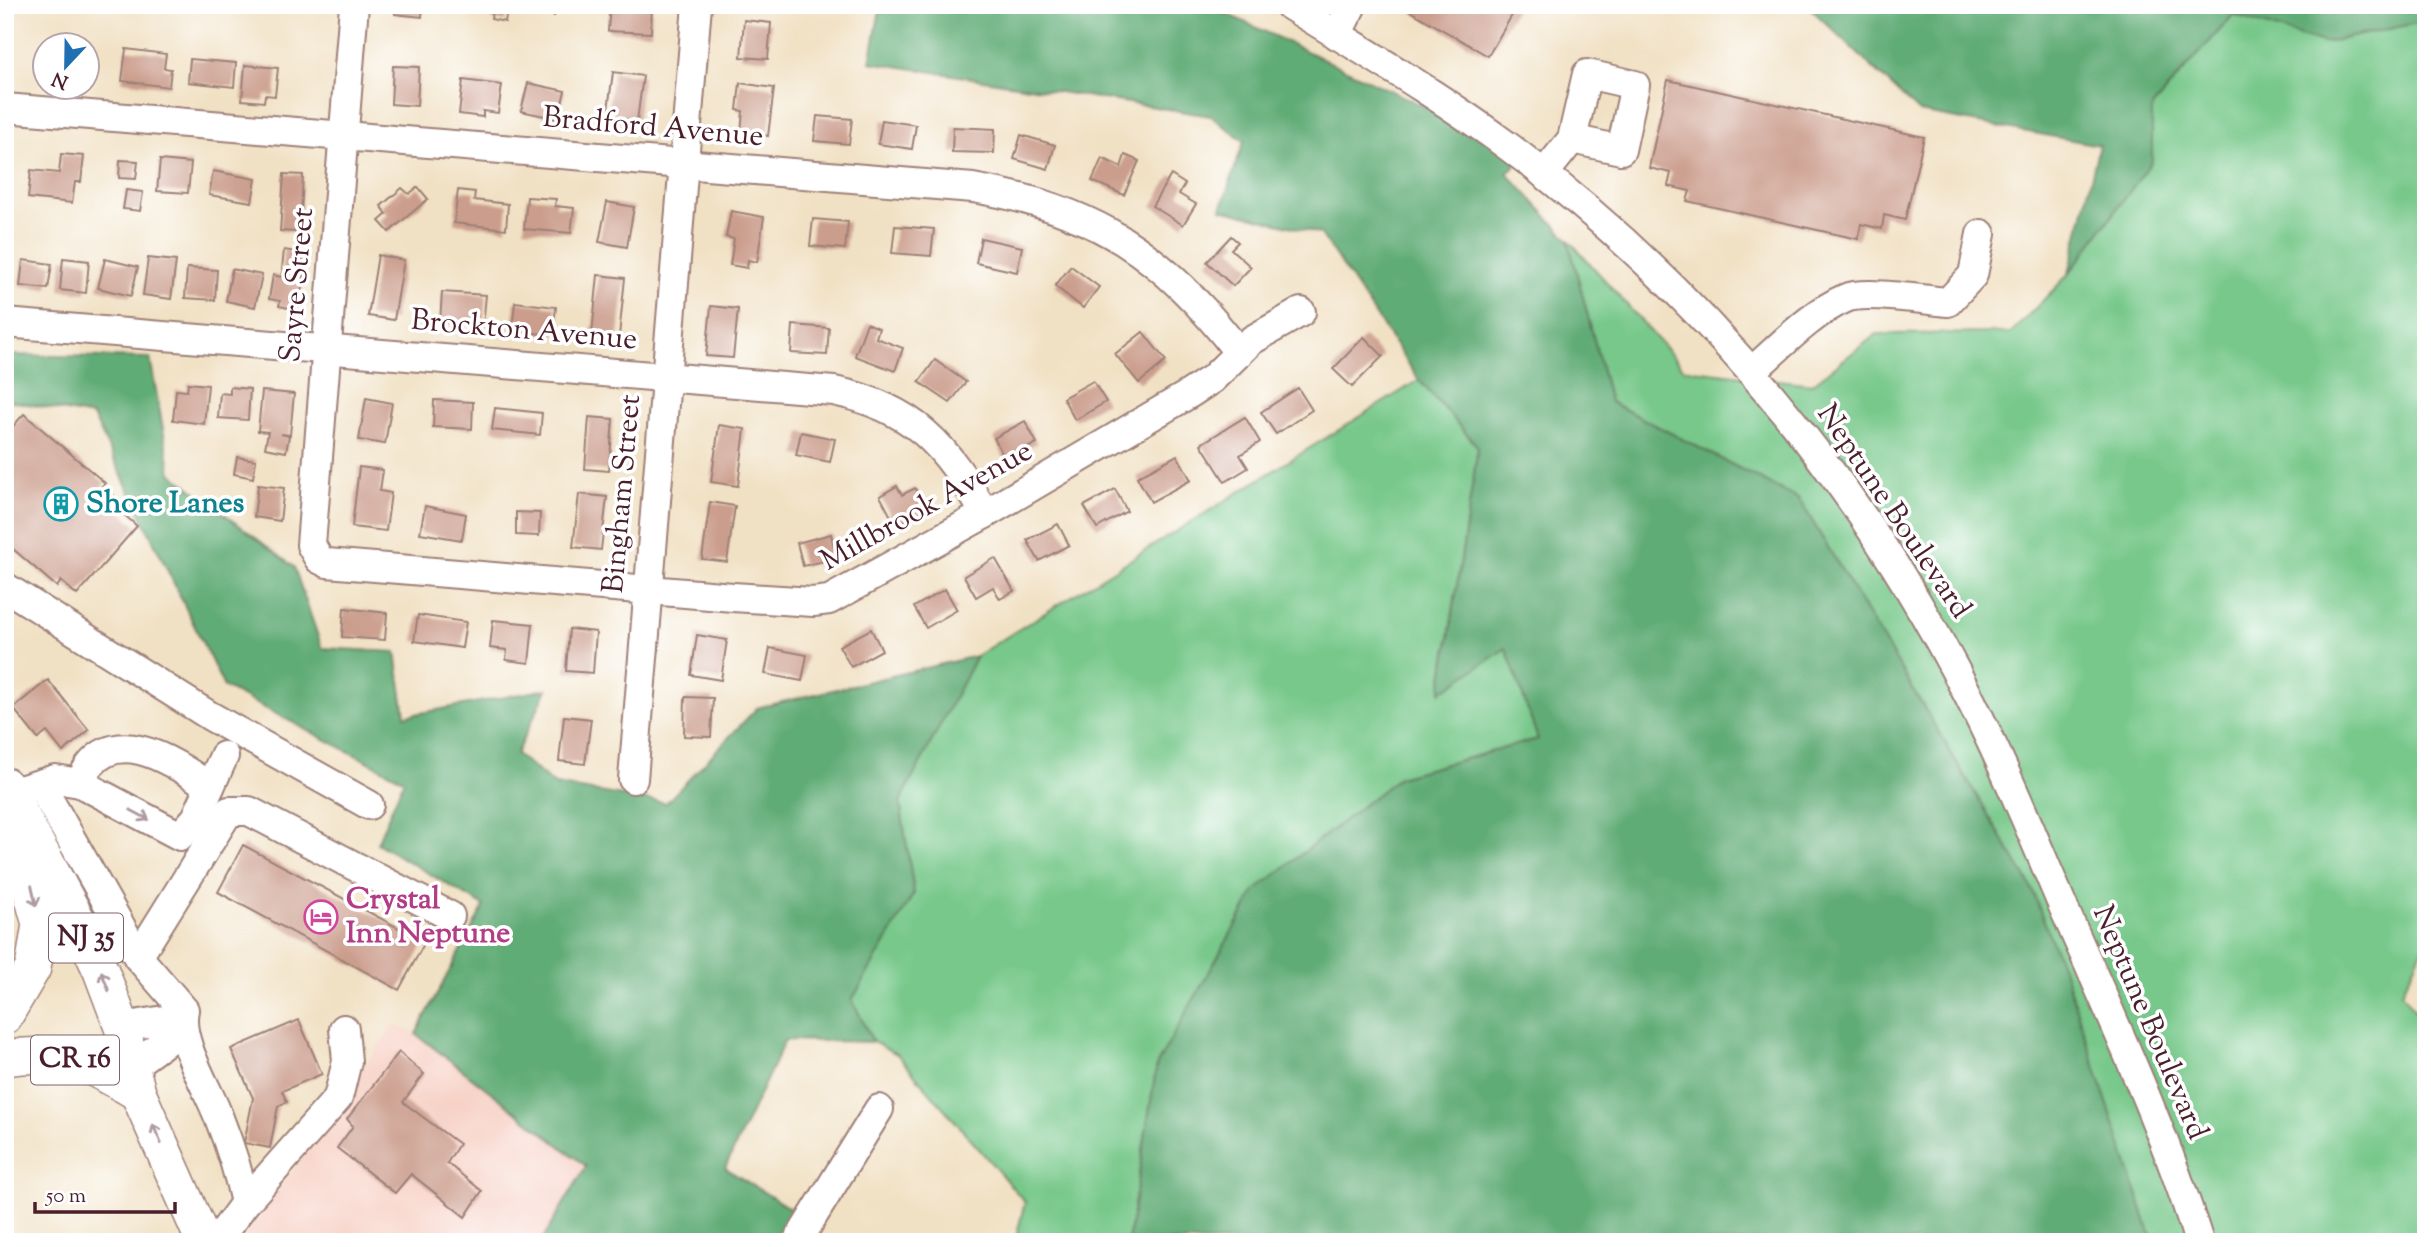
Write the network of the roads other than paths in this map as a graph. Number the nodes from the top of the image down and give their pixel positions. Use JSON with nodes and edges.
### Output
{"nodes":[{"id":1,"x":354,"y":5,"type":"edge"},
{"id":2,"x":697,"y":5,"type":"edge"},
{"id":3,"x":1289,"y":5,"type":"edge"},
{"id":4,"x":1352,"y":5,"type":"edge"},
{"id":5,"x":1337,"y":35,"type":"junction"},
{"id":6,"x":5,"y":108,"type":"edge"},
{"id":7,"x":344,"y":136,"type":"junction"},
{"id":8,"x":1572,"y":139,"type":"dead end"},
{"id":9,"x":684,"y":164,"type":"junction"},
{"id":10,"x":1544,"y":174,"type":"junction"},
{"id":11,"x":1980,"y":234,"type":"dead end"},
{"id":12,"x":1301,"y":312,"type":"dead end"},
{"id":13,"x":5,"y":323,"type":"edge"},
{"id":14,"x":326,"y":349,"type":"junction"},
{"id":15,"x":1239,"y":353,"type":"junction"},
{"id":16,"x":1752,"y":371,"type":"junction"},
{"id":17,"x":666,"y":376,"type":"junction"},
{"id":18,"x":985,"y":514,"type":"junction"},
{"id":19,"x":327,"y":563,"type":"joint"},
{"id":20,"x":5,"y":587,"type":"edge"},
{"id":21,"x":649,"y":589,"type":"junction"},
{"id":22,"x":222,"y":723,"type":"junction"},
{"id":23,"x":251,"y":739,"type":"junction"},
{"id":24,"x":224,"y":756,"type":"junction"},
{"id":25,"x":633,"y":779,"type":"dead end"},
{"id":26,"x":80,"y":783,"type":"junction"},
{"id":27,"x":210,"y":787,"type":"junction"},
{"id":28,"x":15,"y":793,"type":"edge"},
{"id":29,"x":369,"y":805,"type":"dead end"},
{"id":30,"x":450,"y":916,"type":"dead end"},
{"id":31,"x":138,"y":957,"type":"junction"},
{"id":32,"x":5,"y":1016,"type":"edge"},
{"id":33,"x":181,"y":1022,"type":"junction"},
{"id":34,"x":122,"y":1027,"type":"junction"},
{"id":35,"x":344,"y":1029,"type":"dead end"},
{"id":36,"x":5,"y":1058,"type":"edge"},
{"id":37,"x":135,"y":1080,"type":"junction"},
{"id":38,"x":878,"y":1109,"type":"dead end"},
{"id":39,"x":245,"y":1203,"type":"junction"},
{"id":40,"x":204,"y":1242,"type":"edge"},
{"id":41,"x":216,"y":1242,"type":"edge"},
{"id":42,"x":797,"y":1242,"type":"edge"},
{"id":43,"x":2199,"y":1242,"type":"edge"}],
"edges":[{"from":1,"to":7,"type":"street","name":"Sayre Street"},
{"from":2,"to":9,"type":"street","name":"Bingham Street"},
{"from":3,"to":5,"type":"street","name":"Neptune Boulevard"},
{"from":4,"to":5,"type":"street"},
{"from":5,"to":10,"type":"street","name":"Neptune Boulevard"},
{"from":6,"to":7,"type":"street","name":"Bradford Avenue"},
{"from":7,"to":9,"type":"street","name":"Bradford Avenue"},
{"from":7,"to":14,"type":"street","name":"Sayre Street"},
{"from":8,"to":10,"type":"street"},
{"from":9,"to":15,"type":"street","name":"Bradford Avenue"},
{"from":9,"to":17,"type":"street","name":"Bingham Street"},
{"from":10,"to":16,"type":"street","name":"Neptune Boulevard"},
{"from":11,"to":16,"type":"street"},
{"from":12,"to":15,"type":"street","name":"Millbrook Avenue"},
{"from":13,"to":14,"type":"street","name":"Brockton Avenue"},
{"from":14,"to":17,"type":"street","name":"Brockton Avenue"},
{"from":14,"to":19,"type":"street","name":"Sayre Street"},
{"from":15,"to":18,"type":"street","name":"Millbrook Avenue"},
{"from":16,"to":43,"type":"street","name":"Neptune Boulevard"},
{"from":17,"to":18,"type":"street","name":"Brockton Avenue"},
{"from":17,"to":21,"type":"street","name":"Bingham Street"},
{"from":18,"to":21,"type":"street","name":"Millbrook Avenue"},
{"from":19,"to":21,"type":"street","name":"Millbrook Avenue"},
{"from":20,"to":22,"type":"street"},
{"from":21,"to":25,"type":"street","name":"Bingham Street"},
{"from":22,"to":23,"type":"street"},
{"from":22,"to":24,"type":"street"},
{"from":23,"to":24,"type":"street"},
{"from":23,"to":29,"type":"street"},
{"from":24,"to":27,"type":"street"},
{"from":26,"to":27,"type":"street"},
{"from":26,"to":27,"type":"street","one_way":true},
{"from":26,"to":28,"type":"street"},
{"from":28,"to":31,"type":"street"},
{"from":28,"to":32,"type":"main road","number":"NJ 35","one_way":true},
{"from":34,"to":28,"type":"main road","number":"NJ 35","one_way":true},
{"from":30,"to":31,"type":"street"},
{"from":31,"to":33,"type":"street"},
{"from":33,"to":34,"type":"street"},
{"from":33,"to":37,"type":"street"},
{"from":33,"to":39,"type":"street"},
{"from":34,"to":37,"type":"main road","number":"NJ 35"},
{"from":35,"to":39,"type":"street"},
{"from":36,"to":37,"type":"main road","number":"CR 16"},
{"from":40,"to":37,"type":"main road","number":"NJ 35","one_way":true},
{"from":38,"to":42,"type":"street"},
{"from":39,"to":41,"type":"street"}]}
